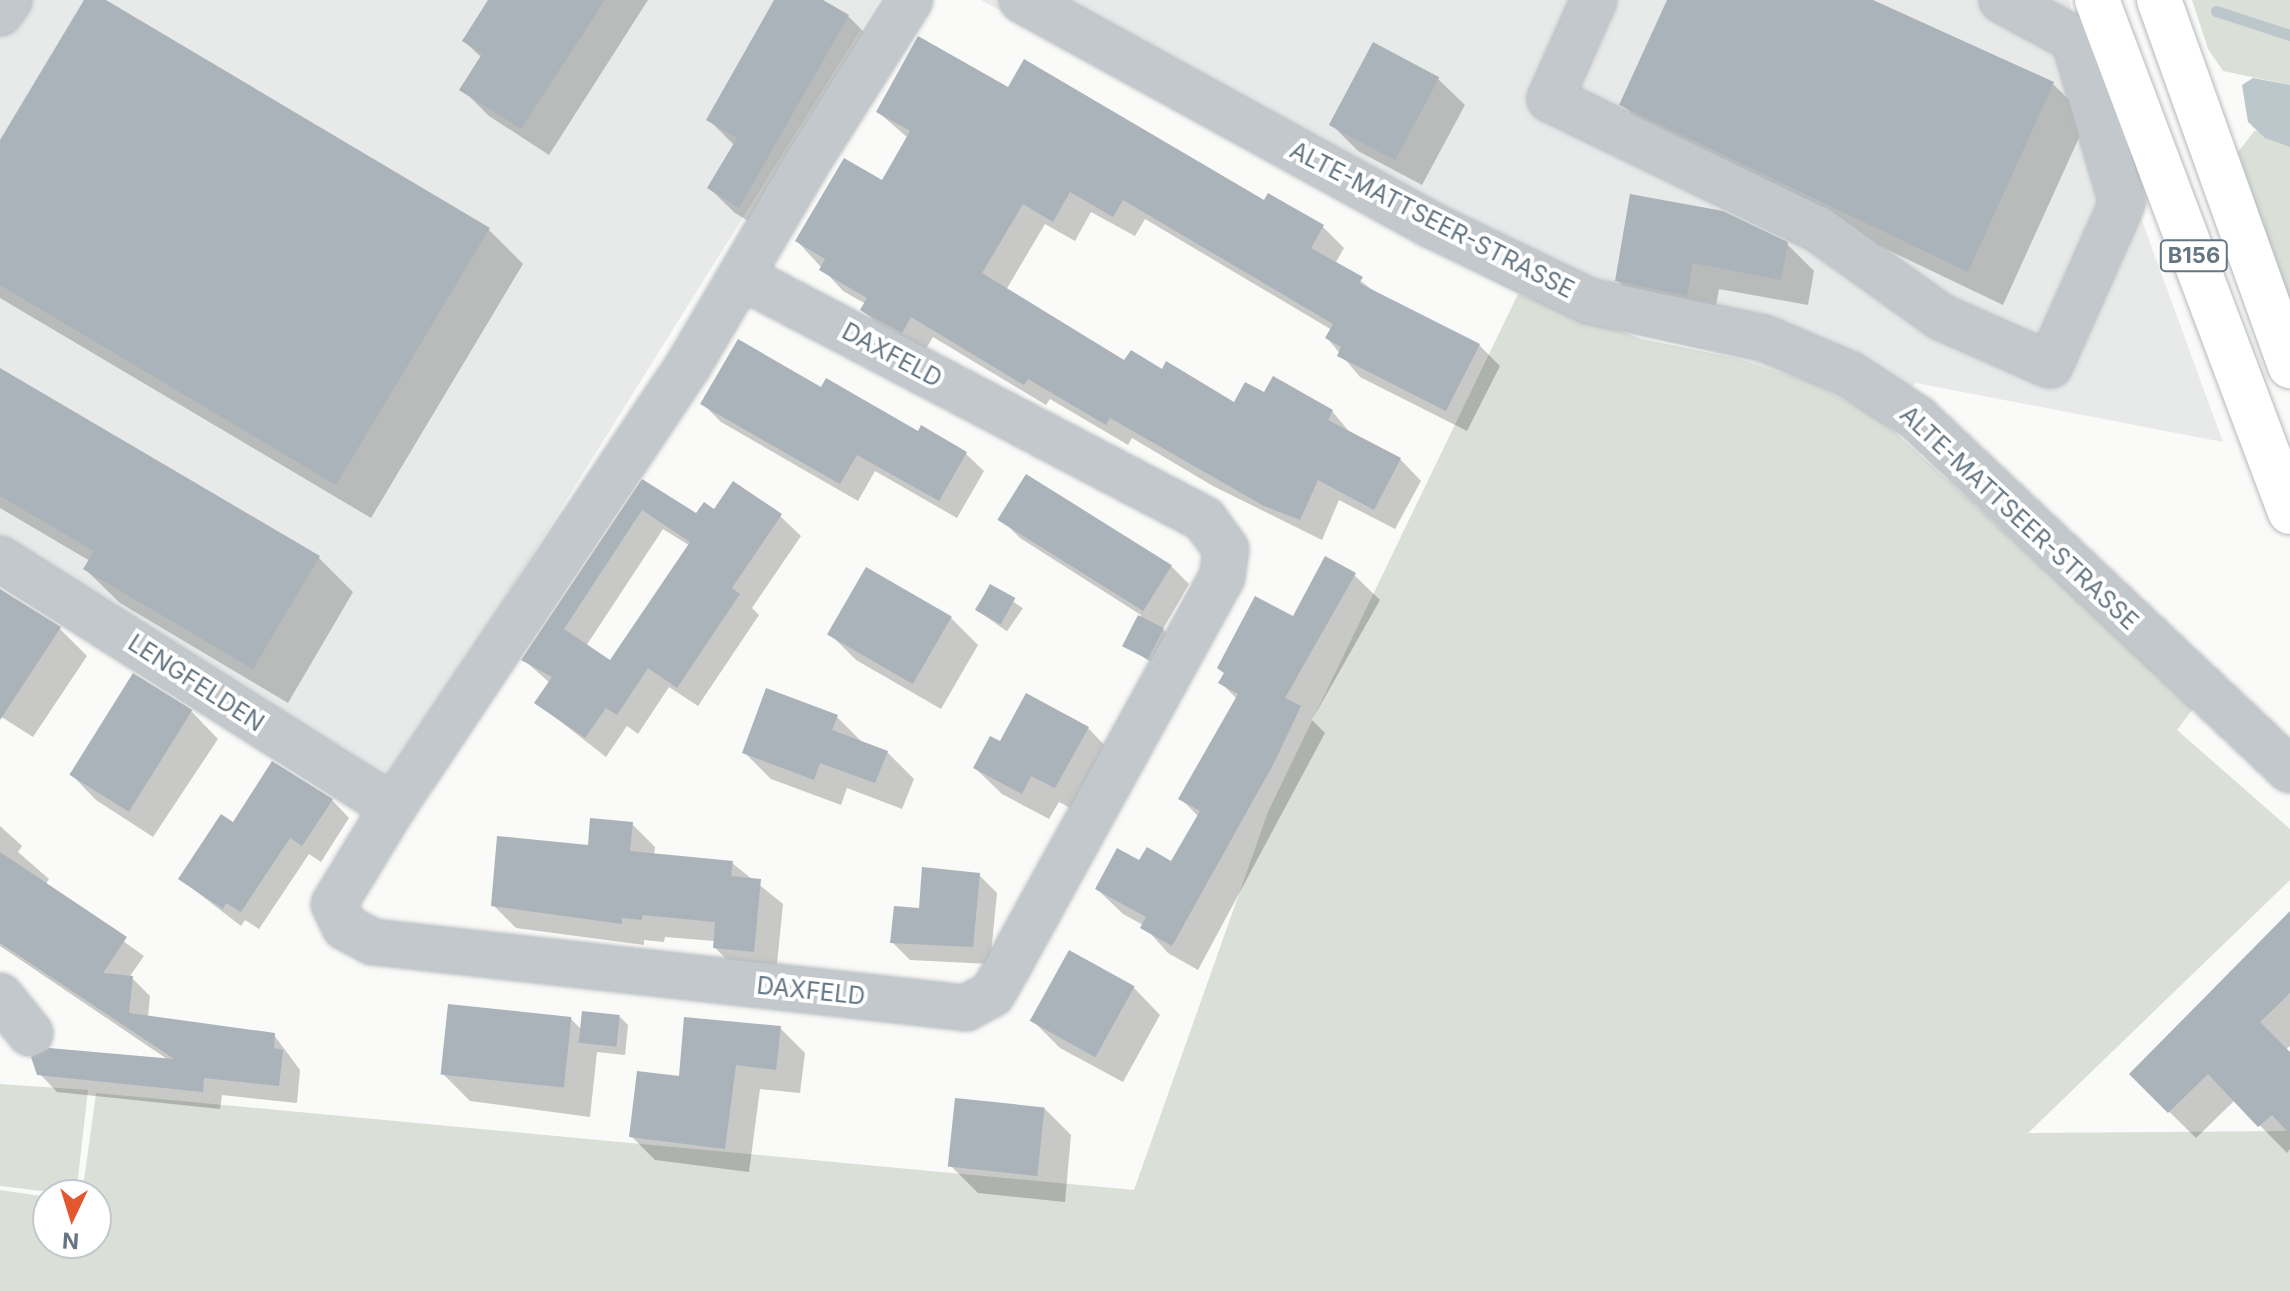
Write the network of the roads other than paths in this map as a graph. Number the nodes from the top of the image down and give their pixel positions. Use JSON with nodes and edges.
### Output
{"nodes":[{"id":1,"x":9,"y":0,"type":"edge"},
{"id":2,"x":910,"y":0,"type":"edge"},
{"id":3,"x":1022,"y":0,"type":"edge"},
{"id":4,"x":1594,"y":0,"type":"edge"},
{"id":5,"x":2002,"y":0,"type":"edge"},
{"id":6,"x":2097,"y":0,"type":"edge"},
{"id":7,"x":2159,"y":0,"type":"edge"},
{"id":8,"x":0,"y":13,"type":"edge"},
{"id":9,"x":744,"y":278,"type":"junction"},
{"id":10,"x":2290,"y":366,"type":"edge"},
{"id":11,"x":2290,"y":512,"type":"edge"},
{"id":12,"x":0,"y":559,"type":"edge"},
{"id":13,"x":2290,"y":770,"type":"edge"},
{"id":14,"x":393,"y":807,"type":"junction"},
{"id":15,"x":0,"y":996,"type":"edge"},
{"id":16,"x":30,"y":1033,"type":"dead end"}],
"edges":[{"from":1,"to":8,"type":"street"},
{"from":2,"to":9,"type":"street","name":"DAXFELD"},
{"from":3,"to":13,"type":"street","name":"ALTE-MATTSEER-STRASSE"},
{"from":4,"to":5,"type":"street"},
{"from":6,"to":11,"type":"main road","number":"B156"},
{"from":7,"to":10,"type":"main road","number":"B156"},
{"from":9,"to":14,"type":"street","name":"DAXFELD"},
{"from":9,"to":14,"type":"street","name":"DAXFELD"},
{"from":12,"to":14,"type":"street","name":"LENGFELDEN"},
{"from":15,"to":16,"type":"street"}]}
